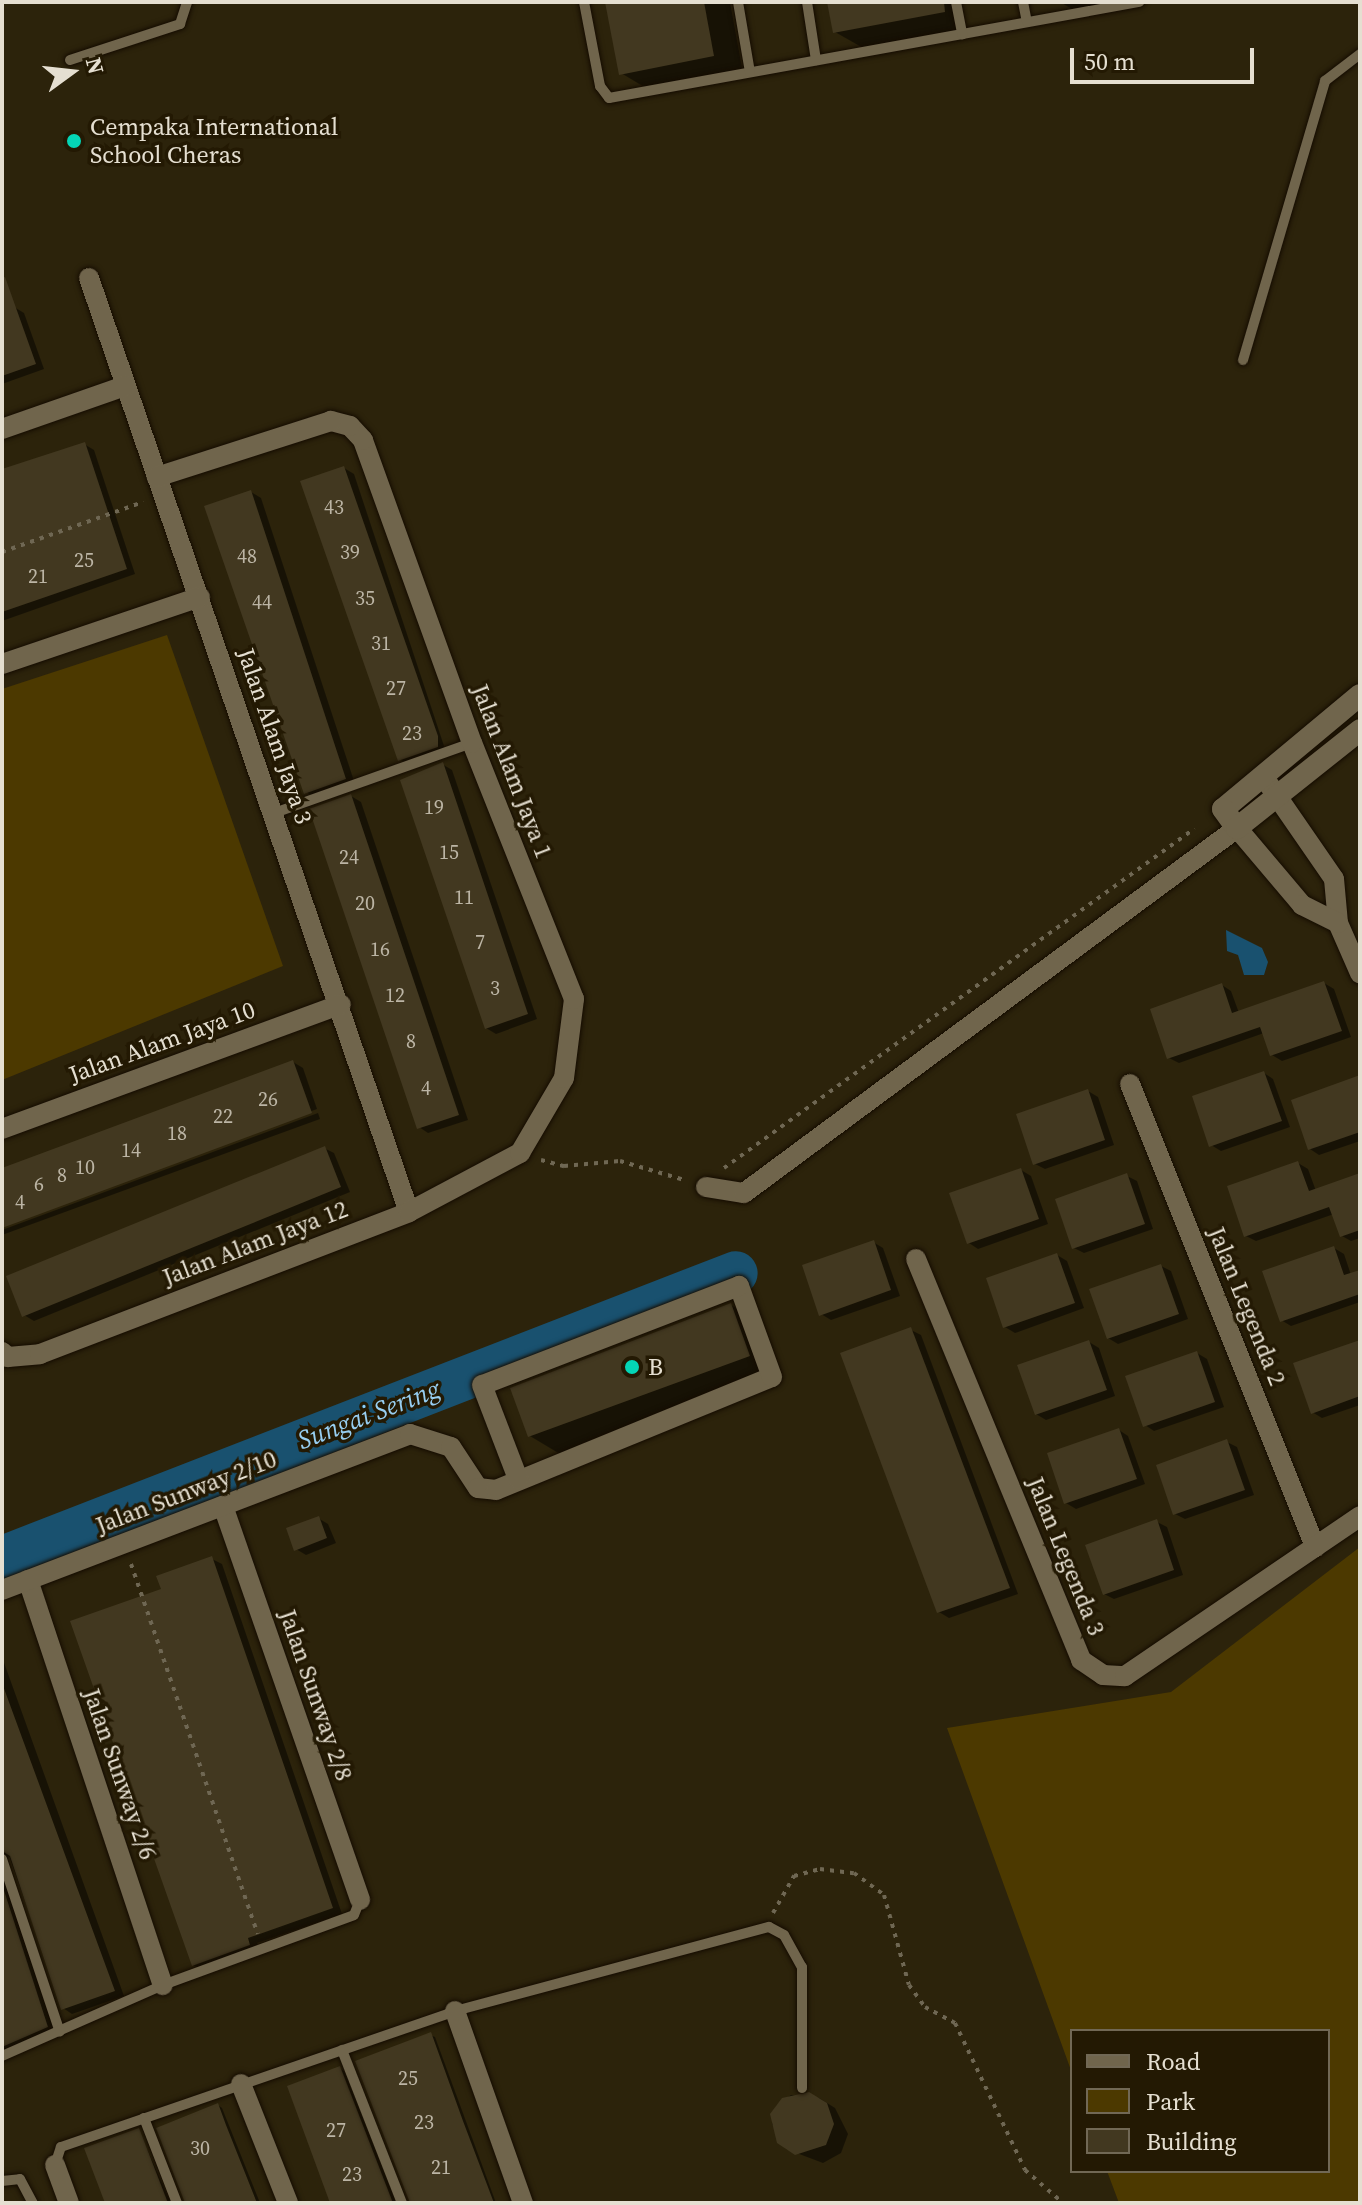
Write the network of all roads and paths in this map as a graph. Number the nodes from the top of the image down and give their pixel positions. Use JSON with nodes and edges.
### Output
{"nodes":[{"id":1,"x":187,"y":2,"type":"edge"},
{"id":2,"x":584,"y":2,"type":"edge"},
{"id":3,"x":738,"y":2,"type":"edge"},
{"id":4,"x":807,"y":2,"type":"edge"},
{"id":5,"x":956,"y":2,"type":"edge"},
{"id":6,"x":1023,"y":2,"type":"edge"},
{"id":7,"x":1139,"y":2,"type":"edge"},
{"id":8,"x":1027,"y":22,"type":"junction"},
{"id":9,"x":962,"y":34,"type":"junction"},
{"id":10,"x":1360,"y":54,"type":"edge"},
{"id":11,"x":70,"y":60,"type":"dead end"},
{"id":12,"x":816,"y":60,"type":"junction"},
{"id":13,"x":750,"y":72,"type":"junction"},
{"id":14,"x":89,"y":278,"type":"dead end"},
{"id":15,"x":1243,"y":360,"type":"dead end"},
{"id":16,"x":125,"y":386,"type":"junction"},
{"id":17,"x":2,"y":429,"type":"edge"},
{"id":18,"x":161,"y":486,"type":"junction"},
{"id":19,"x":2,"y":552,"type":"edge"},
{"id":20,"x":200,"y":597,"type":"junction"},
{"id":21,"x":2,"y":664,"type":"edge"},
{"id":22,"x":1360,"y":695,"type":"edge"},
{"id":23,"x":1360,"y":730,"type":"edge"},
{"id":24,"x":472,"y":743,"type":"junction"},
{"id":25,"x":1263,"y":776,"type":"junction"},
{"id":26,"x":1278,"y":795,"type":"junction"},
{"id":27,"x":1223,"y":809,"type":"junction"},
{"id":28,"x":274,"y":813,"type":"junction"},
{"id":29,"x":1237,"y":828,"type":"junction"},
{"id":30,"x":1338,"y":923,"type":"junction"},
{"id":31,"x":1360,"y":973,"type":"edge"},
{"id":32,"x":341,"y":1004,"type":"junction"},
{"id":33,"x":1130,"y":1084,"type":"dead end"},
{"id":34,"x":2,"y":1129,"type":"edge"},
{"id":35,"x":520,"y":1153,"type":"joint"},
{"id":36,"x":564,"y":1166,"type":"dead end"},
{"id":37,"x":706,"y":1187,"type":"junction"},
{"id":38,"x":409,"y":1212,"type":"junction"},
{"id":39,"x":916,"y":1259,"type":"dead end"},
{"id":40,"x":2,"y":1352,"type":"edge"},
{"id":41,"x":518,"y":1479,"type":"junction"},
{"id":42,"x":223,"y":1506,"type":"junction"},
{"id":43,"x":1360,"y":1516,"type":"edge"},
{"id":44,"x":125,"y":1542,"type":"junction"},
{"id":45,"x":1315,"y":1547,"type":"junction"},
{"id":46,"x":28,"y":1580,"type":"junction"},
{"id":47,"x":2,"y":1590,"type":"edge"},
{"id":48,"x":2,"y":1859,"type":"edge"},
{"id":49,"x":360,"y":1900,"type":"joint"},
{"id":50,"x":769,"y":1927,"type":"junction"},
{"id":51,"x":262,"y":1947,"type":"junction"},
{"id":52,"x":163,"y":1985,"type":"junction"},
{"id":53,"x":455,"y":2011,"type":"junction"},
{"id":54,"x":60,"y":2032,"type":"junction"},
{"id":55,"x":342,"y":2050,"type":"junction"},
{"id":56,"x":2,"y":2056,"type":"edge"},
{"id":57,"x":241,"y":2084,"type":"junction"},
{"id":58,"x":802,"y":2088,"type":"dead end"},
{"id":59,"x":144,"y":2118,"type":"junction"},
{"id":60,"x":55,"y":2165,"type":"joint"},
{"id":61,"x":2,"y":2181,"type":"edge"},
{"id":62,"x":33,"y":2203,"type":"edge"},
{"id":63,"x":69,"y":2203,"type":"edge"},
{"id":64,"x":177,"y":2203,"type":"edge"},
{"id":65,"x":288,"y":2203,"type":"edge"},
{"id":66,"x":402,"y":2203,"type":"edge"},
{"id":67,"x":523,"y":2203,"type":"edge"},
{"id":68,"x":1063,"y":2203,"type":"edge"}],
"edges":[{"from":1,"to":11,"type":"lane"},
{"from":2,"to":13,"type":"lane"},
{"from":3,"to":13,"type":"lane"},
{"from":4,"to":12,"type":"lane"},
{"from":5,"to":9,"type":"lane"},
{"from":6,"to":8,"type":"lane"},
{"from":7,"to":8,"type":"lane"},
{"from":8,"to":9,"type":"lane"},
{"from":9,"to":12,"type":"lane"},
{"from":10,"to":15,"type":"lane"},
{"from":12,"to":13,"type":"lane"},
{"from":14,"to":16,"type":"street","name":"Jalan Alam Jaya 3"},
{"from":16,"to":17,"type":"street"},
{"from":16,"to":18,"type":"street","name":"Jalan Alam Jaya 3"},
{"from":18,"to":19,"type":"path"},
{"from":18,"to":20,"type":"street","name":"Jalan Alam Jaya 3"},
{"from":18,"to":24,"type":"street","name":"Jalan Alam Jaya 1"},
{"from":20,"to":21,"type":"street"},
{"from":20,"to":28,"type":"street","name":"Jalan Alam Jaya 3"},
{"from":22,"to":25,"type":"street"},
{"from":23,"to":26,"type":"street"},
{"from":24,"to":28,"type":"lane"},
{"from":24,"to":35,"type":"street","name":"Jalan Alam Jaya 1"},
{"from":25,"to":26,"type":"street"},
{"from":25,"to":27,"type":"street"},
{"from":26,"to":29,"type":"street"},
{"from":26,"to":30,"type":"street"},
{"from":27,"to":29,"type":"street"},
{"from":27,"to":37,"type":"path"},
{"from":28,"to":32,"type":"street","name":"Jalan Alam Jaya 3"},
{"from":29,"to":30,"type":"street"},
{"from":29,"to":37,"type":"street"},
{"from":30,"to":31,"type":"street"},
{"from":32,"to":34,"type":"street","name":"Jalan Alam Jaya 10"},
{"from":32,"to":38,"type":"street","name":"Jalan Alam Jaya 3"},
{"from":33,"to":45,"type":"street","name":"Jalan Legenda 2"},
{"from":35,"to":38,"type":"street","name":"Jalan Alam Jaya 12"},
{"from":36,"to":37,"type":"path"},
{"from":38,"to":40,"type":"street","name":"Jalan Alam Jaya 12"},
{"from":39,"to":45,"type":"street","name":"Jalan Legenda 3"},
{"from":41,"to":41,"type":"street","name":"Jalan Sunway 2/10"},
{"from":41,"to":42,"type":"street","name":"Jalan Sunway 2/10"},
{"from":42,"to":44,"type":"street","name":"Jalan Sunway 2/10"},
{"from":42,"to":49,"type":"street","name":"Jalan Sunway 2/8"},
{"from":43,"to":45,"type":"street","name":"Jalan Legenda 3"},
{"from":44,"to":46,"type":"street","name":"Jalan Sunway 2/10"},
{"from":44,"to":51,"type":"path"},
{"from":46,"to":47,"type":"street","name":"Jalan Sunway 2/10"},
{"from":46,"to":52,"type":"street","name":"Jalan Sunway 2/6"},
{"from":48,"to":54,"type":"lane"},
{"from":49,"to":51,"type":"lane"},
{"from":50,"to":53,"type":"lane"},
{"from":50,"to":58,"type":"lane"},
{"from":50,"to":68,"type":"path"},
{"from":51,"to":52,"type":"lane"},
{"from":52,"to":54,"type":"lane"},
{"from":53,"to":55,"type":"lane"},
{"from":53,"to":67,"type":"street"},
{"from":54,"to":56,"type":"lane"},
{"from":55,"to":57,"type":"lane"},
{"from":55,"to":66,"type":"lane"},
{"from":57,"to":59,"type":"lane"},
{"from":57,"to":65,"type":"street"},
{"from":59,"to":60,"type":"lane"},
{"from":59,"to":64,"type":"lane"},
{"from":60,"to":63,"type":"street"},
{"from":61,"to":62,"type":"lane"}]}
